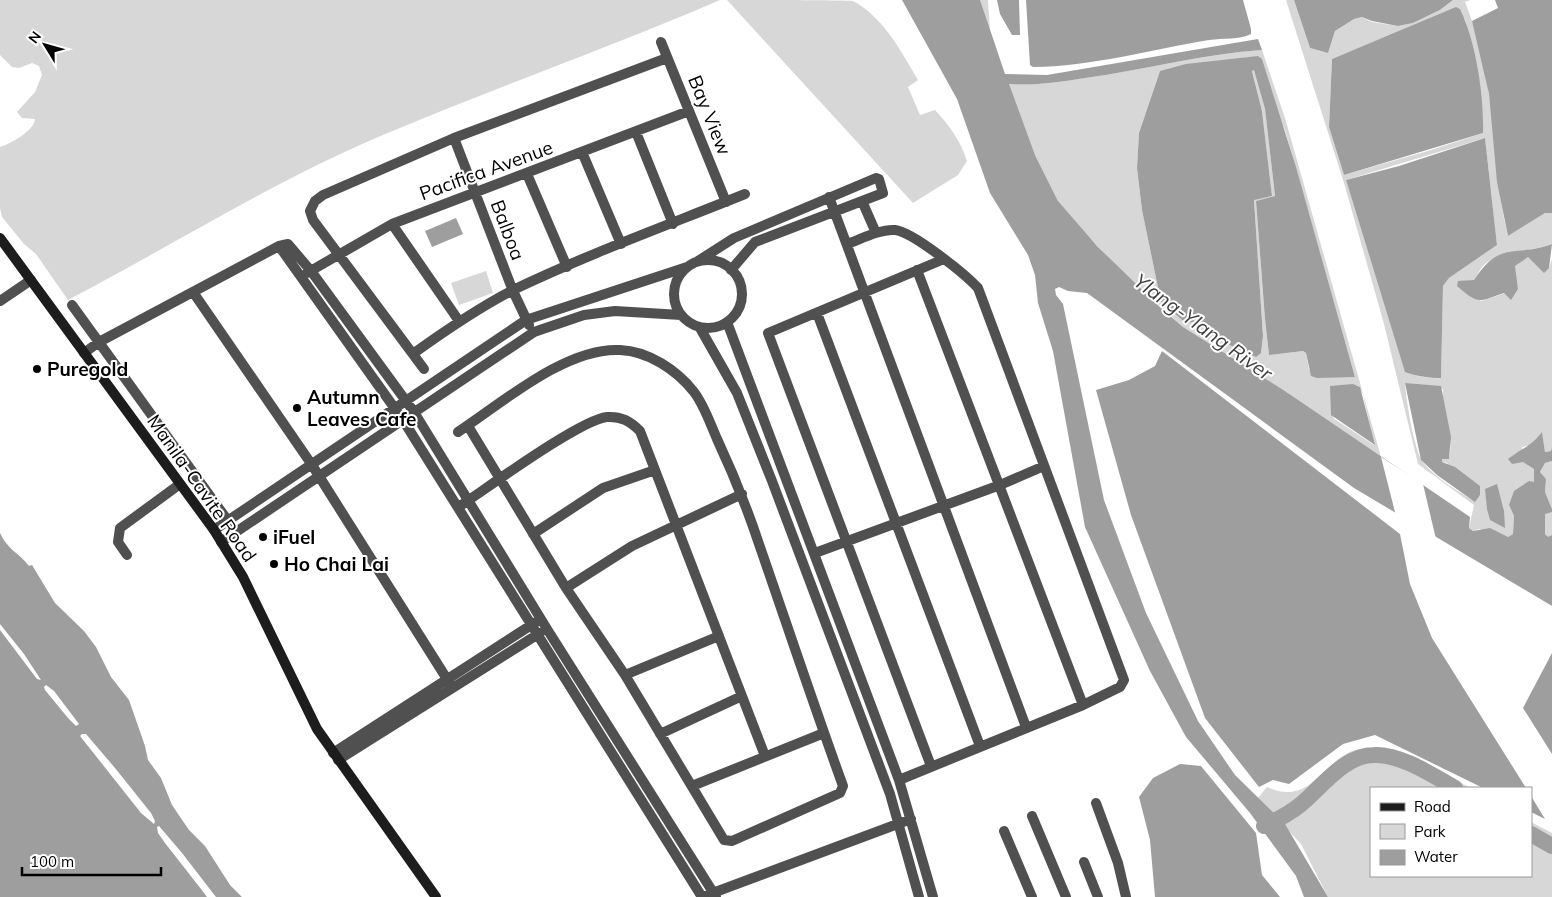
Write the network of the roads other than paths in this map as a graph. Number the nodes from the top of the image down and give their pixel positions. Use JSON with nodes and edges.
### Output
{"nodes":[{"id":1,"x":661,"y":42,"type":"dead end"},
{"id":2,"x":668,"y":58,"type":"junction"},
{"id":3,"x":689,"y":111,"type":"junction"},
{"id":4,"x":636,"y":132,"type":"junction"},
{"id":5,"x":454,"y":138,"type":"junction"},
{"id":6,"x":582,"y":152,"type":"junction"},
{"id":7,"x":527,"y":174,"type":"junction"},
{"id":8,"x":475,"y":192,"type":"junction"},
{"id":9,"x":745,"y":194,"type":"dead end"},
{"id":10,"x":829,"y":197,"type":"junction"},
{"id":11,"x":862,"y":201,"type":"junction"},
{"id":12,"x":726,"y":202,"type":"junction"},
{"id":13,"x":834,"y":211,"type":"junction"},
{"id":14,"x":392,"y":224,"type":"junction"},
{"id":15,"x":673,"y":224,"type":"junction"},
{"id":16,"x":876,"y":233,"type":"junction"},
{"id":17,"x":0,"y":238,"type":"edge"},
{"id":18,"x":621,"y":244,"type":"junction"},
{"id":19,"x":847,"y":244,"type":"junction"},
{"id":20,"x":339,"y":253,"type":"junction"},
{"id":21,"x":944,"y":259,"type":"junction"},
{"id":22,"x":698,"y":262,"type":"junction"},
{"id":23,"x":567,"y":267,"type":"junction"},
{"id":24,"x":688,"y":267,"type":"junction"},
{"id":25,"x":731,"y":270,"type":"junction"},
{"id":26,"x":917,"y":270,"type":"junction"},
{"id":27,"x":306,"y":274,"type":"junction"},
{"id":28,"x":31,"y":280,"type":"junction"},
{"id":29,"x":513,"y":291,"type":"junction"},
{"id":30,"x":194,"y":292,"type":"junction"},
{"id":31,"x":865,"y":292,"type":"junction"},
{"id":32,"x":0,"y":301,"type":"edge"},
{"id":33,"x":72,"y":305,"type":"dead end"},
{"id":34,"x":817,"y":313,"type":"junction"},
{"id":35,"x":681,"y":315,"type":"junction"},
{"id":36,"x":526,"y":320,"type":"junction"},
{"id":37,"x":459,"y":321,"type":"junction"},
{"id":38,"x":727,"y":322,"type":"junction"},
{"id":39,"x":700,"y":328,"type":"junction"},
{"id":40,"x":534,"y":332,"type":"junction"},
{"id":41,"x":100,"y":342,"type":"junction"},
{"id":42,"x":84,"y":353,"type":"junction"},
{"id":43,"x":414,"y":353,"type":"junction"},
{"id":44,"x":424,"y":369,"type":"dead end"},
{"id":45,"x":406,"y":401,"type":"junction"},
{"id":46,"x":395,"y":409,"type":"junction"},
{"id":47,"x":414,"y":412,"type":"junction"},
{"id":48,"x":403,"y":420,"type":"junction"},
{"id":49,"x":468,"y":426,"type":"junction"},
{"id":50,"x":458,"y":432,"type":"dead end"},
{"id":51,"x":312,"y":465,"type":"junction"},
{"id":52,"x":1044,"y":466,"type":"junction"},
{"id":53,"x":655,"y":470,"type":"junction"},
{"id":54,"x":319,"y":477,"type":"junction"},
{"id":55,"x":784,"y":477,"type":"junction"},
{"id":56,"x":500,"y":480,"type":"junction"},
{"id":57,"x":772,"y":481,"type":"junction"},
{"id":58,"x":180,"y":484,"type":"junction"},
{"id":59,"x":1000,"y":485,"type":"junction"},
{"id":60,"x":742,"y":494,"type":"junction"},
{"id":61,"x":469,"y":500,"type":"junction"},
{"id":62,"x":945,"y":505,"type":"junction"},
{"id":63,"x":458,"y":508,"type":"junction"},
{"id":64,"x":228,"y":521,"type":"junction"},
{"id":65,"x":897,"y":522,"type":"junction"},
{"id":66,"x":678,"y":526,"type":"junction"},
{"id":67,"x":214,"y":530,"type":"junction"},
{"id":68,"x":236,"y":532,"type":"junction"},
{"id":69,"x":533,"y":534,"type":"junction"},
{"id":70,"x":847,"y":541,"type":"junction"},
{"id":71,"x":221,"y":542,"type":"junction"},
{"id":72,"x":815,"y":553,"type":"junction"},
{"id":73,"x":127,"y":555,"type":"dead end"},
{"id":74,"x":566,"y":588,"type":"junction"},
{"id":75,"x":541,"y":619,"type":"junction"},
{"id":76,"x":530,"y":626,"type":"junction"},
{"id":77,"x":547,"y":629,"type":"junction"},
{"id":78,"x":536,"y":636,"type":"junction"},
{"id":79,"x":719,"y":636,"type":"junction"},
{"id":80,"x":624,"y":675,"type":"junction"},
{"id":81,"x":449,"y":682,"type":"junction"},
{"id":82,"x":742,"y":696,"type":"junction"},
{"id":83,"x":1083,"y":705,"type":"junction"},
{"id":84,"x":1026,"y":727,"type":"junction"},
{"id":85,"x":824,"y":733,"type":"junction"},
{"id":86,"x":660,"y":734,"type":"junction"},
{"id":87,"x":980,"y":746,"type":"junction"},
{"id":88,"x":765,"y":756,"type":"junction"},
{"id":89,"x":335,"y":757,"type":"junction"},
{"id":90,"x":931,"y":766,"type":"junction"},
{"id":91,"x":899,"y":780,"type":"junction"},
{"id":92,"x":692,"y":786,"type":"junction"},
{"id":93,"x":1096,"y":804,"type":"dead end"},
{"id":94,"x":1032,"y":816,"type":"dead end"},
{"id":95,"x":911,"y":819,"type":"junction"},
{"id":96,"x":897,"y":823,"type":"junction"},
{"id":97,"x":1004,"y":831,"type":"dead end"},
{"id":98,"x":1084,"y":862,"type":"dead end"},
{"id":99,"x":714,"y":895,"type":"edge"},
{"id":100,"x":436,"y":897,"type":"edge"},
{"id":101,"x":702,"y":897,"type":"edge"},
{"id":102,"x":919,"y":897,"type":"edge"},
{"id":103,"x":933,"y":897,"type":"edge"},
{"id":104,"x":1032,"y":897,"type":"edge"},
{"id":105,"x":1066,"y":897,"type":"edge"},
{"id":106,"x":1098,"y":897,"type":"edge"},
{"id":107,"x":1126,"y":897,"type":"edge"}],
"edges":[{"from":1,"to":2,"type":"street","name":"Bay View"},
{"from":2,"to":3,"type":"street","name":"Bay View"},
{"from":2,"to":5,"type":"street"},
{"from":3,"to":4,"type":"street","name":"Pacifica Avenue"},
{"from":3,"to":12,"type":"street","name":"Bay View"},
{"from":4,"to":6,"type":"street","name":"Pacifica Avenue"},
{"from":4,"to":15,"type":"street"},
{"from":5,"to":8,"type":"street","name":"Balboa"},
{"from":5,"to":20,"type":"street"},
{"from":6,"to":7,"type":"street","name":"Pacifica Avenue"},
{"from":6,"to":18,"type":"street"},
{"from":7,"to":8,"type":"street","name":"Pacifica Avenue"},
{"from":7,"to":23,"type":"street"},
{"from":8,"to":14,"type":"street","name":"Pacifica Avenue"},
{"from":8,"to":29,"type":"street","name":"Balboa"},
{"from":9,"to":12,"type":"street"},
{"from":10,"to":11,"type":"street"},
{"from":10,"to":13,"type":"street"},
{"from":10,"to":22,"type":"street"},
{"from":11,"to":13,"type":"street"},
{"from":11,"to":16,"type":"street"},
{"from":12,"to":15,"type":"street"},
{"from":13,"to":19,"type":"street"},
{"from":13,"to":25,"type":"street"},
{"from":14,"to":20,"type":"street","name":"Pacifica Avenue"},
{"from":14,"to":37,"type":"street"},
{"from":15,"to":18,"type":"street"},
{"from":16,"to":19,"type":"street"},
{"from":16,"to":21,"type":"street"},
{"from":17,"to":28,"type":"main road","name":"Manila-Cavite Road"},
{"from":18,"to":23,"type":"street"},
{"from":19,"to":31,"type":"street"},
{"from":20,"to":27,"type":"street","name":"Pacifica Avenue"},
{"from":20,"to":43,"type":"street"},
{"from":21,"to":26,"type":"street"},
{"from":21,"to":52,"type":"street"},
{"from":22,"to":24,"type":"street"},
{"from":22,"to":25,"type":"street"},
{"from":23,"to":29,"type":"street"},
{"from":24,"to":35,"type":"street"},
{"from":24,"to":36,"type":"street"},
{"from":25,"to":38,"type":"street"},
{"from":26,"to":31,"type":"street"},
{"from":26,"to":59,"type":"street"},
{"from":27,"to":30,"type":"street"},
{"from":27,"to":45,"type":"street"},
{"from":27,"to":46,"type":"street"},
{"from":28,"to":32,"type":"street"},
{"from":28,"to":42,"type":"main road","name":"Manila-Cavite Road"},
{"from":29,"to":36,"type":"street","name":"Balboa"},
{"from":29,"to":37,"type":"street"},
{"from":30,"to":41,"type":"street"},
{"from":30,"to":51,"type":"street"},
{"from":31,"to":34,"type":"street"},
{"from":31,"to":62,"type":"street"},
{"from":33,"to":41,"type":"street"},
{"from":34,"to":65,"type":"street"},
{"from":34,"to":70,"type":"street"},
{"from":35,"to":39,"type":"street"},
{"from":35,"to":40,"type":"street"},
{"from":36,"to":40,"type":"street","name":"Balboa"},
{"from":36,"to":45,"type":"street"},
{"from":37,"to":43,"type":"street"},
{"from":38,"to":39,"type":"street"},
{"from":38,"to":55,"type":"street"},
{"from":39,"to":57,"type":"street"},
{"from":40,"to":47,"type":"street"},
{"from":41,"to":42,"type":"street"},
{"from":41,"to":64,"type":"street"},
{"from":42,"to":58,"type":"main road","name":"Manila-Cavite Road"},
{"from":43,"to":44,"type":"street"},
{"from":45,"to":46,"type":"street"},
{"from":45,"to":47,"type":"street"},
{"from":46,"to":48,"type":"street"},
{"from":46,"to":51,"type":"street"},
{"from":47,"to":48,"type":"street"},
{"from":47,"to":61,"type":"street"},
{"from":48,"to":54,"type":"street"},
{"from":48,"to":63,"type":"street"},
{"from":49,"to":50,"type":"street"},
{"from":49,"to":56,"type":"street"},
{"from":49,"to":60,"type":"street"},
{"from":51,"to":54,"type":"street"},
{"from":51,"to":64,"type":"street"},
{"from":52,"to":59,"type":"street"},
{"from":52,"to":83,"type":"street"},
{"from":53,"to":56,"type":"street"},
{"from":53,"to":66,"type":"street"},
{"from":53,"to":69,"type":"street"},
{"from":54,"to":68,"type":"street"},
{"from":54,"to":81,"type":"street"},
{"from":55,"to":57,"type":"street"},
{"from":55,"to":72,"type":"street"},
{"from":56,"to":61,"type":"street"},
{"from":56,"to":69,"type":"street"},
{"from":57,"to":96,"type":"street"},
{"from":58,"to":67,"type":"main road","name":"Manila-Cavite Road"},
{"from":58,"to":73,"type":"street"},
{"from":59,"to":62,"type":"street"},
{"from":59,"to":83,"type":"street"},
{"from":60,"to":66,"type":"street"},
{"from":60,"to":85,"type":"street"},
{"from":61,"to":63,"type":"street"},
{"from":61,"to":75,"type":"street"},
{"from":62,"to":65,"type":"street"},
{"from":62,"to":84,"type":"street"},
{"from":63,"to":76,"type":"street"},
{"from":64,"to":67,"type":"street"},
{"from":64,"to":68,"type":"street"},
{"from":65,"to":70,"type":"street"},
{"from":65,"to":87,"type":"street"},
{"from":66,"to":74,"type":"street"},
{"from":66,"to":79,"type":"street"},
{"from":67,"to":71,"type":"main road","name":"Manila-Cavite Road"},
{"from":68,"to":71,"type":"street"},
{"from":69,"to":74,"type":"street"},
{"from":70,"to":72,"type":"street"},
{"from":70,"to":90,"type":"street"},
{"from":71,"to":89,"type":"main road","name":"Manila-Cavite Road"},
{"from":72,"to":91,"type":"street"},
{"from":74,"to":80,"type":"street"},
{"from":75,"to":76,"type":"street"},
{"from":75,"to":77,"type":"street"},
{"from":76,"to":78,"type":"street"},
{"from":76,"to":81,"type":"street"},
{"from":77,"to":78,"type":"street"},
{"from":77,"to":99,"type":"street"},
{"from":78,"to":81,"type":"street"},
{"from":78,"to":101,"type":"street"},
{"from":79,"to":80,"type":"street"},
{"from":79,"to":82,"type":"street"},
{"from":80,"to":86,"type":"street"},
{"from":81,"to":89,"type":"street"},
{"from":82,"to":86,"type":"street"},
{"from":82,"to":88,"type":"street"},
{"from":83,"to":84,"type":"street"},
{"from":84,"to":87,"type":"street"},
{"from":85,"to":88,"type":"street"},
{"from":85,"to":92,"type":"street"},
{"from":86,"to":92,"type":"street"},
{"from":87,"to":90,"type":"street"},
{"from":88,"to":92,"type":"street"},
{"from":89,"to":100,"type":"main road","name":"Manila-Cavite Road"},
{"from":90,"to":91,"type":"street"},
{"from":91,"to":95,"type":"street"},
{"from":93,"to":107,"type":"street"},
{"from":94,"to":105,"type":"street"},
{"from":95,"to":96,"type":"street"},
{"from":95,"to":103,"type":"street"},
{"from":96,"to":99,"type":"street"},
{"from":96,"to":102,"type":"street"},
{"from":97,"to":104,"type":"street"},
{"from":98,"to":106,"type":"street"},
{"from":99,"to":101,"type":"street"}]}
